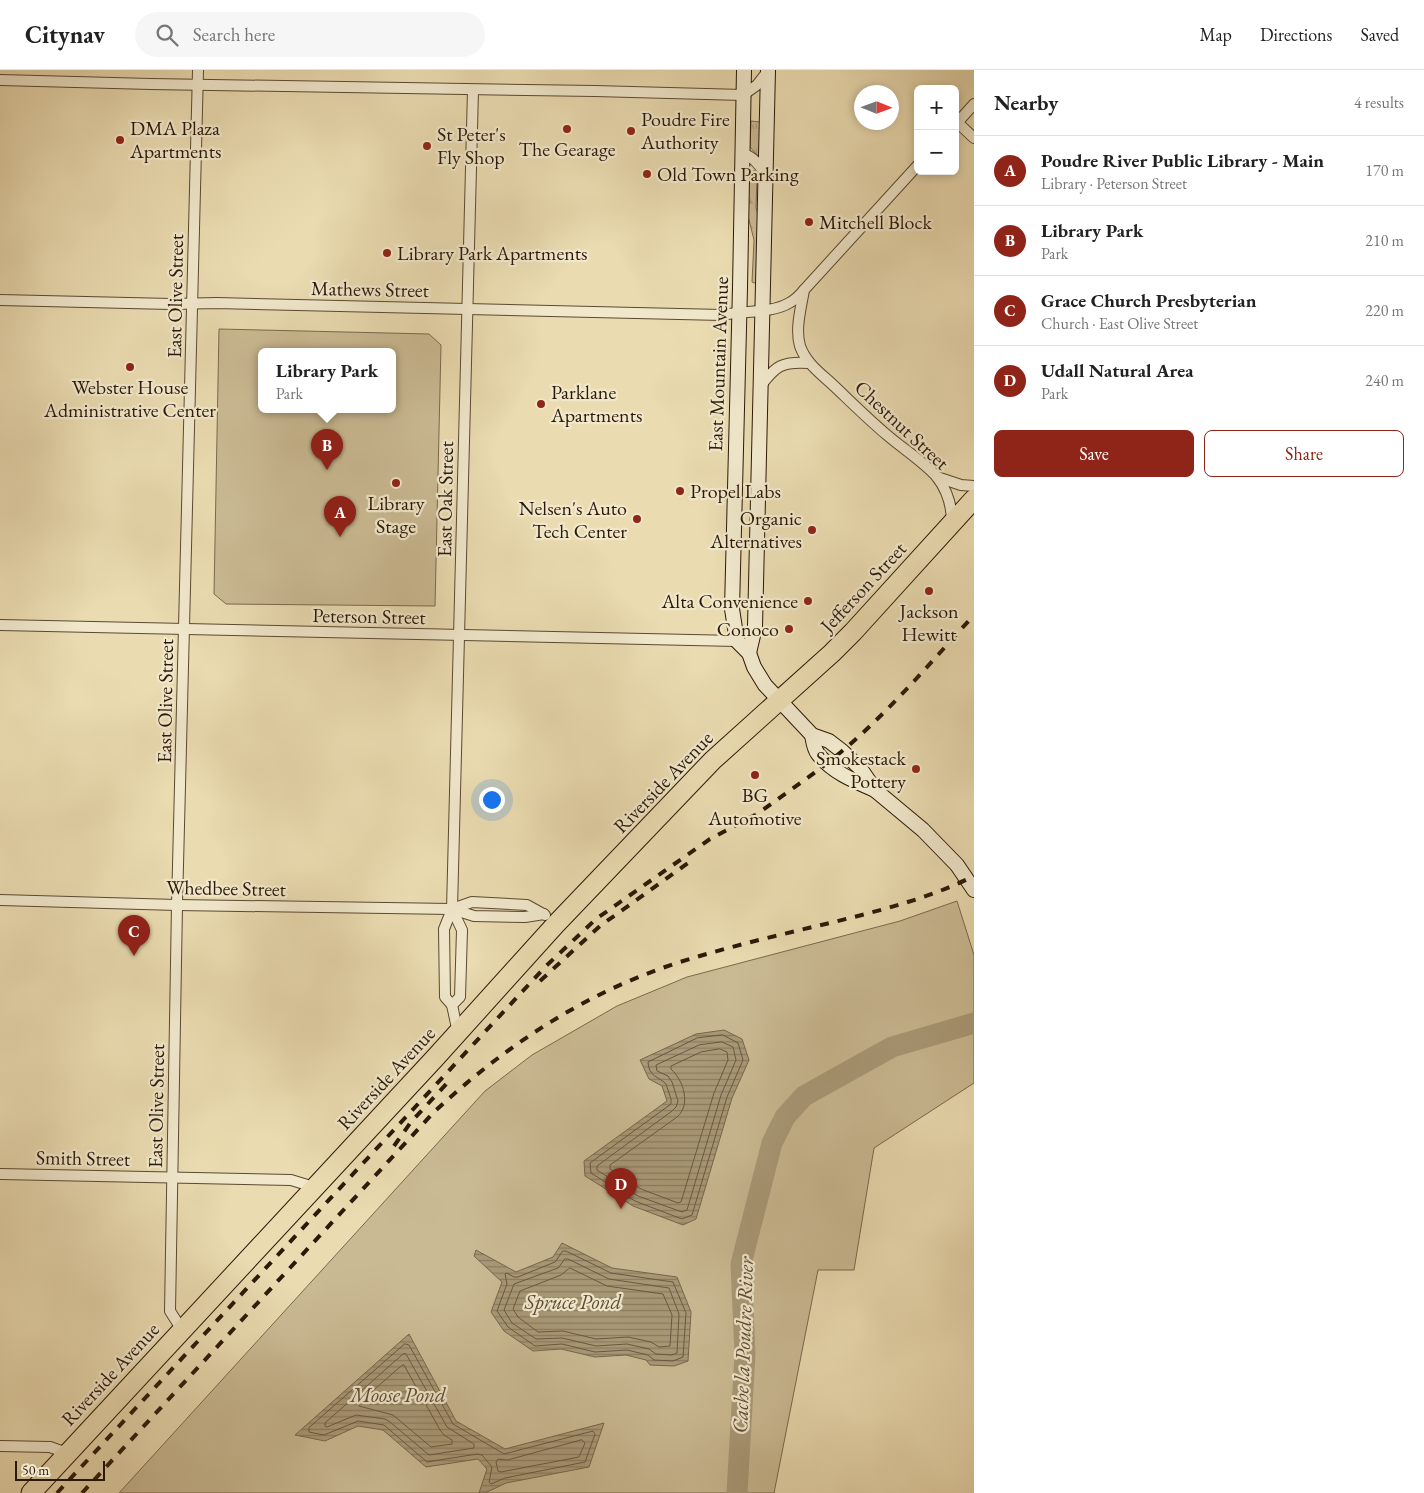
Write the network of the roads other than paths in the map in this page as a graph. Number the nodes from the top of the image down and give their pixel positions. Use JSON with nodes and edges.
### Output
{"nodes":[{"id":1,"x":198,"y":70,"type":"edge"},
{"id":2,"x":744,"y":70,"type":"edge"},
{"id":3,"x":768,"y":70,"type":"edge"},
{"id":4,"x":0,"y":80,"type":"edge"},
{"id":5,"x":198,"y":85,"type":"junction"},
{"id":6,"x":473,"y":90,"type":"junction"},
{"id":7,"x":743,"y":95,"type":"junction"},
{"id":8,"x":974,"y":104,"type":"edge"},
{"id":9,"x":959,"y":121,"type":"edge"},
{"id":10,"x":959,"y":126,"type":"edge"},
{"id":11,"x":974,"y":138,"type":"edge"},
{"id":12,"x":742,"y":153,"type":"junction"},
{"id":13,"x":914,"y":169,"type":"edge"},
{"id":14,"x":766,"y":175,"type":"junction"},
{"id":15,"x":804,"y":290,"type":"junction"},
{"id":16,"x":0,"y":300,"type":"edge"},
{"id":17,"x":192,"y":304,"type":"junction"},
{"id":18,"x":468,"y":308,"type":"junction"},
{"id":19,"x":762,"y":310,"type":"junction"},
{"id":20,"x":739,"y":313,"type":"junction"},
{"id":21,"x":809,"y":363,"type":"junction"},
{"id":22,"x":760,"y":388,"type":"junction"},
{"id":23,"x":937,"y":477,"type":"junction"},
{"id":24,"x":974,"y":486,"type":"edge"},
{"id":25,"x":974,"y":499,"type":"edge"},
{"id":26,"x":952,"y":523,"type":"junction"},
{"id":27,"x":0,"y":625,"type":"edge"},
{"id":28,"x":184,"y":629,"type":"junction"},
{"id":29,"x":459,"y":635,"type":"junction"},
{"id":30,"x":737,"y":641,"type":"junction"},
{"id":31,"x":749,"y":653,"type":"junction"},
{"id":32,"x":780,"y":700,"type":"junction"},
{"id":33,"x":974,"y":890,"type":"edge"},
{"id":34,"x":0,"y":900,"type":"edge"},
{"id":35,"x":177,"y":905,"type":"junction"},
{"id":36,"x":452,"y":909,"type":"junction"},
{"id":37,"x":550,"y":919,"type":"junction"},
{"id":38,"x":452,"y":1006,"type":"junction"},
{"id":39,"x":458,"y":1034,"type":"junction"},
{"id":40,"x":0,"y":1174,"type":"edge"},
{"id":41,"x":172,"y":1178,"type":"junction"},
{"id":42,"x":314,"y":1187,"type":"junction"},
{"id":43,"x":182,"y":1330,"type":"junction"},
{"id":44,"x":0,"y":1446,"type":"edge"},
{"id":45,"x":67,"y":1453,"type":"junction"},
{"id":46,"x":31,"y":1493,"type":"edge"}],
"edges":[{"from":1,"to":5,"type":"street","name":"East Olive Street"},
{"from":2,"to":7,"type":"street","name":"East Mountain Avenue"},
{"from":3,"to":7,"type":"street"},
{"from":3,"to":14,"type":"street","name":"East Mountain Avenue"},
{"from":4,"to":5,"type":"street"},
{"from":5,"to":6,"type":"street"},
{"from":5,"to":17,"type":"street","name":"East Olive Street"},
{"from":6,"to":7,"type":"street"},
{"from":6,"to":18,"type":"street","name":"East Oak Street"},
{"from":7,"to":12,"type":"street","name":"East Mountain Avenue"},
{"from":8,"to":9,"type":"street"},
{"from":10,"to":11,"type":"street"},
{"from":12,"to":14,"type":"street"},
{"from":12,"to":20,"type":"street","name":"East Mountain Avenue"},
{"from":13,"to":15,"type":"street","name":"Mathews Street"},
{"from":14,"to":19,"type":"street","name":"East Mountain Avenue"},
{"from":15,"to":19,"type":"street","name":"Mathews Street"},
{"from":15,"to":21,"type":"street"},
{"from":16,"to":17,"type":"street","name":"Mathews Street"},
{"from":17,"to":18,"type":"street","name":"Mathews Street"},
{"from":17,"to":28,"type":"street","name":"East Olive Street"},
{"from":18,"to":20,"type":"street","name":"Mathews Street"},
{"from":18,"to":29,"type":"street","name":"East Oak Street"},
{"from":19,"to":20,"type":"street","name":"Mathews Street"},
{"from":19,"to":22,"type":"street","name":"East Mountain Avenue"},
{"from":20,"to":30,"type":"street","name":"East Mountain Avenue"},
{"from":21,"to":22,"type":"street"},
{"from":21,"to":23,"type":"street","name":"Chestnut Street"},
{"from":22,"to":31,"type":"street","name":"East Mountain Avenue"},
{"from":23,"to":24,"type":"street"},
{"from":23,"to":26,"type":"street","name":"Chestnut Street"},
{"from":25,"to":26,"type":"highway","name":"Jefferson Street"},
{"from":26,"to":32,"type":"highway","name":"Jefferson Street"},
{"from":27,"to":28,"type":"street","name":"Peterson Street"},
{"from":28,"to":29,"type":"street","name":"Peterson Street"},
{"from":28,"to":35,"type":"street","name":"East Olive Street"},
{"from":29,"to":30,"type":"street","name":"Peterson Street"},
{"from":29,"to":36,"type":"street","name":"East Oak Street"},
{"from":30,"to":31,"type":"street"},
{"from":31,"to":32,"type":"street"},
{"from":32,"to":33,"type":"street"},
{"from":32,"to":37,"type":"highway","name":"Riverside Avenue"},
{"from":34,"to":35,"type":"street","name":"Whedbee Street"},
{"from":35,"to":36,"type":"street","name":"Whedbee Street"},
{"from":35,"to":41,"type":"street","name":"East Olive Street"},
{"from":36,"to":37,"type":"street","name":"Whedbee Street"},
{"from":36,"to":38,"type":"street","name":"East Oak Street"},
{"from":36,"to":38,"type":"street","name":"East Oak Street"},
{"from":37,"to":39,"type":"highway","name":"Riverside Avenue"},
{"from":38,"to":39,"type":"street","name":"East Oak Street"},
{"from":39,"to":42,"type":"highway","name":"Riverside Avenue"},
{"from":40,"to":41,"type":"street","name":"Smith Street"},
{"from":41,"to":42,"type":"street","name":"Smith Street"},
{"from":41,"to":43,"type":"street","name":"East Olive Street"},
{"from":42,"to":43,"type":"highway","name":"Riverside Avenue"},
{"from":43,"to":45,"type":"highway","name":"Riverside Avenue"},
{"from":44,"to":45,"type":"street"},
{"from":45,"to":46,"type":"highway","name":"Riverside Avenue"}]}
